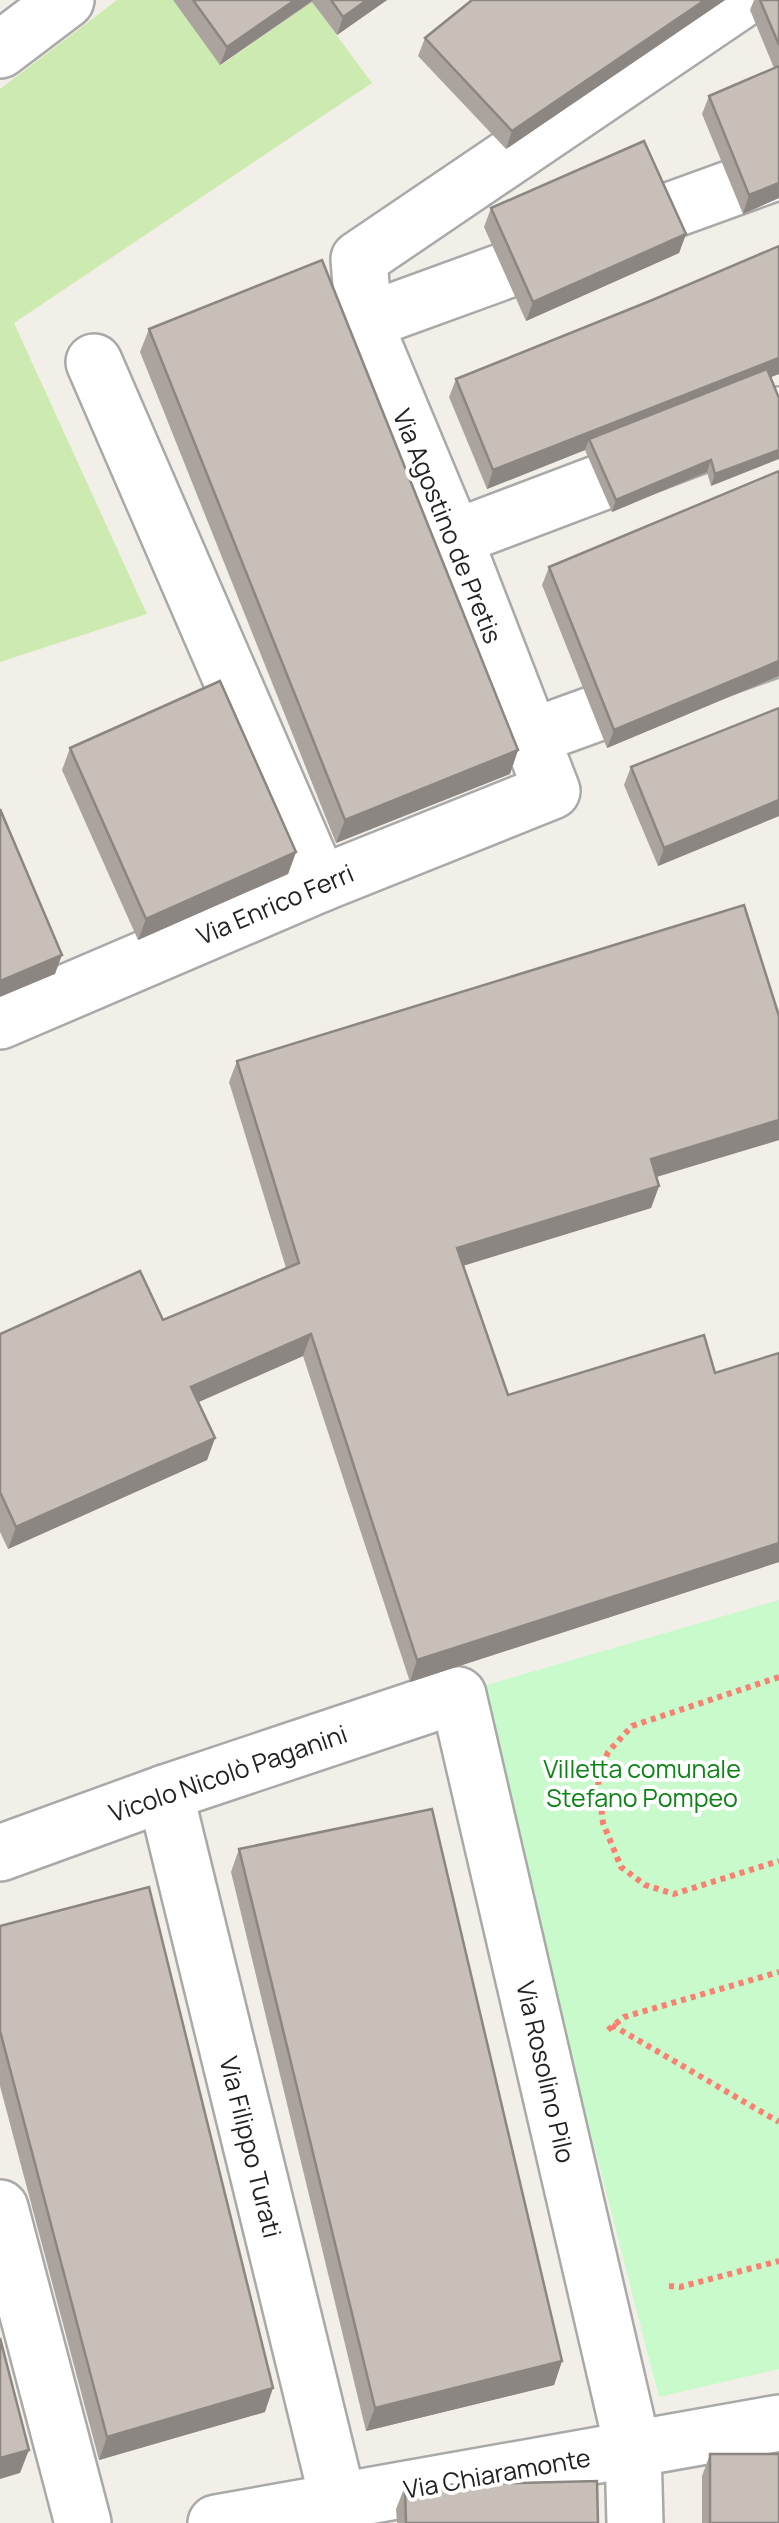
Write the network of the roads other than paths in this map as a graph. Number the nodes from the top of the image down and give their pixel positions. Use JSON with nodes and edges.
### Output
{"nodes":[{"id":1,"x":66,"y":0,"type":"edge"},
{"id":2,"x":740,"y":0,"type":"edge"},
{"id":3,"x":0,"y":50,"type":"edge"},
{"id":4,"x":779,"y":171,"type":"edge"},
{"id":5,"x":364,"y":322,"type":"junction"},
{"id":6,"x":94,"y":362,"type":"dead end"},
{"id":7,"x":779,"y":415,"type":"edge"},
{"id":8,"x":454,"y":538,"type":"junction"},
{"id":9,"x":779,"y":647,"type":"edge"},
{"id":10,"x":531,"y":737,"type":"junction"},
{"id":11,"x":552,"y":790,"type":"joint"},
{"id":12,"x":320,"y":884,"type":"junction"},
{"id":13,"x":0,"y":1021,"type":"edge"},
{"id":14,"x":458,"y":1695,"type":"joint"},
{"id":15,"x":164,"y":1793,"type":"junction"},
{"id":16,"x":0,"y":1853,"type":"edge"},
{"id":17,"x":0,"y":2208,"type":"edge"},
{"id":18,"x":779,"y":2423,"type":"edge"},
{"id":19,"x":633,"y":2449,"type":"junction"},
{"id":20,"x":338,"y":2512,"type":"edge"},
{"id":21,"x":84,"y":2523,"type":"edge"},
{"id":22,"x":216,"y":2523,"type":"edge"},
{"id":23,"x":635,"y":2523,"type":"edge"}],
"edges":[{"from":1,"to":3,"type":"street"},
{"from":2,"to":5,"type":"street","name":"Via Agostino de Pretis"},
{"from":4,"to":5,"type":"street"},
{"from":5,"to":8,"type":"street","name":"Via Agostino de Pretis"},
{"from":6,"to":12,"type":"street"},
{"from":7,"to":8,"type":"street"},
{"from":8,"to":10,"type":"street","name":"Via Agostino de Pretis"},
{"from":9,"to":10,"type":"street"},
{"from":10,"to":11,"type":"street","name":"Via Agostino de Pretis"},
{"from":11,"to":12,"type":"street","name":"Via Enrico Ferri"},
{"from":12,"to":13,"type":"street","name":"Via Enrico Ferri"},
{"from":14,"to":15,"type":"street","name":"Vicolo Nicolò Paganini"},
{"from":14,"to":19,"type":"street","name":"Via Rosolino Pilo"},
{"from":15,"to":16,"type":"street","name":"Vicolo Nicolò Paganini"},
{"from":15,"to":20,"type":"street","name":"Via Filippo Turati"},
{"from":17,"to":21,"type":"street"},
{"from":18,"to":19,"type":"street","name":"Via Chiaramonte"},
{"from":19,"to":20,"type":"street","name":"Via Chiaramonte"},
{"from":19,"to":23,"type":"street","name":"Via Rosolino Pilo"},
{"from":20,"to":22,"type":"street","name":"Via Chiaramonte"}]}
